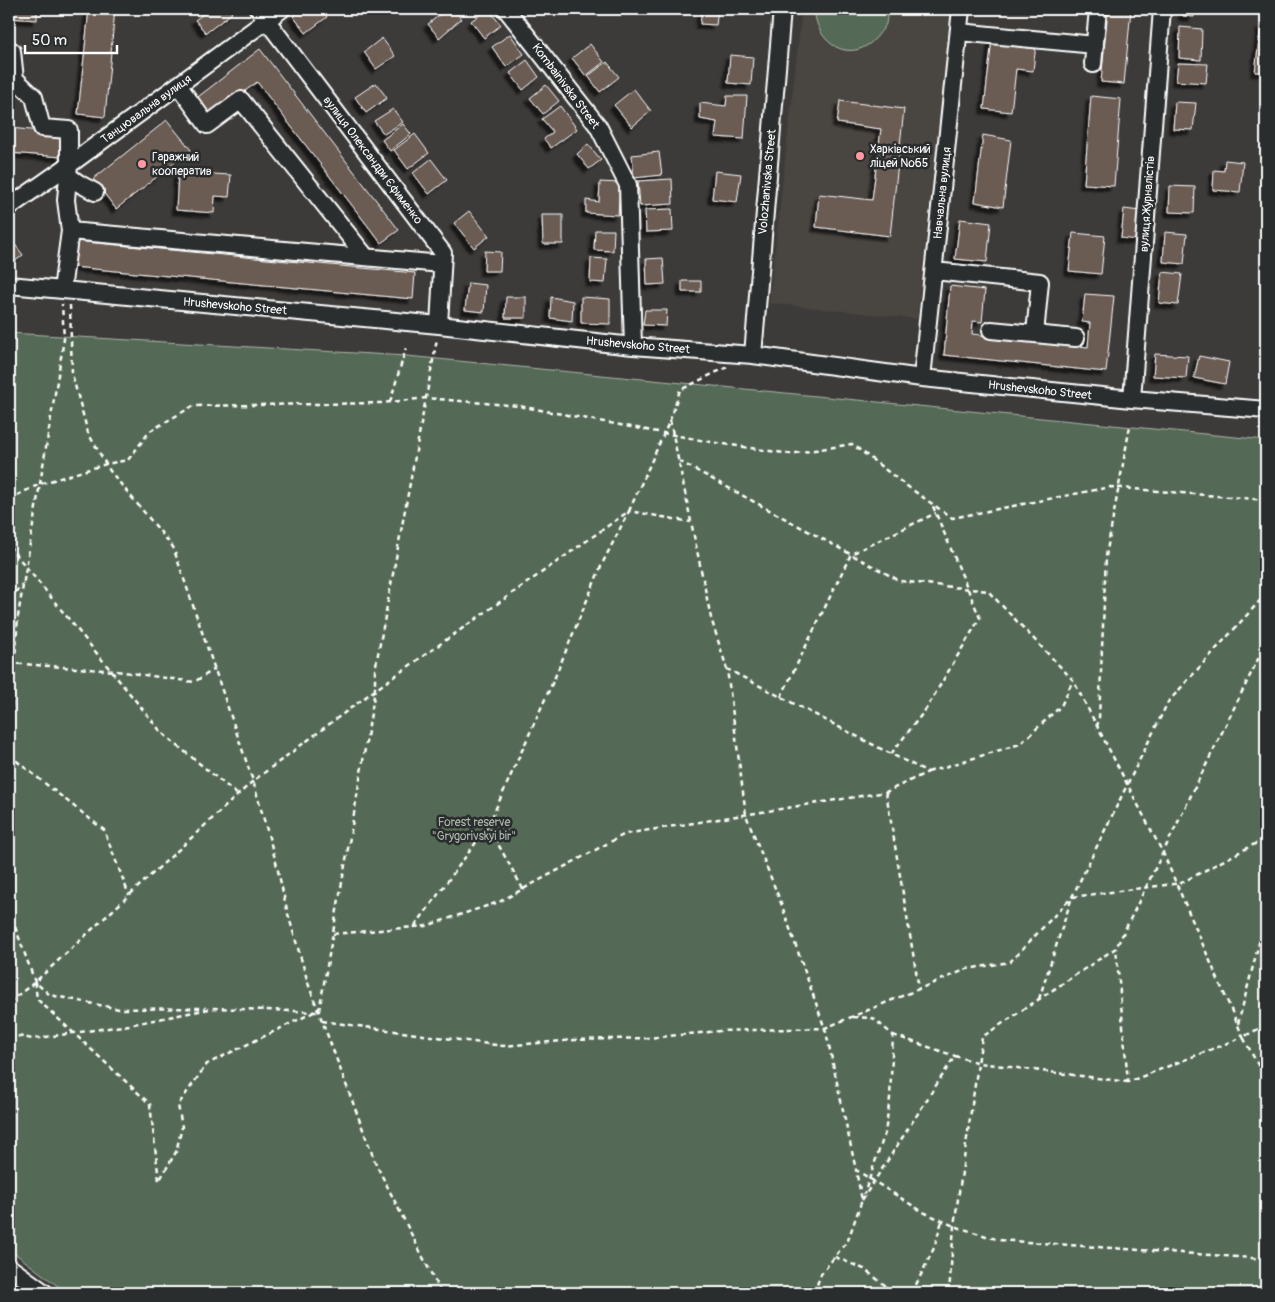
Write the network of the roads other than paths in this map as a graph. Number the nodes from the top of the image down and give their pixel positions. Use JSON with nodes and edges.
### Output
{"nodes":[{"id":1,"x":282,"y":9,"type":"edge"},
{"id":2,"x":506,"y":9,"type":"edge"},
{"id":3,"x":782,"y":9,"type":"edge"},
{"id":4,"x":961,"y":9,"type":"edge"},
{"id":5,"x":1098,"y":9,"type":"edge"},
{"id":6,"x":1162,"y":9,"type":"edge"},
{"id":7,"x":263,"y":14,"type":"edge"},
{"id":8,"x":959,"y":32,"type":"junction"},
{"id":9,"x":1094,"y":45,"type":"junction"},
{"id":10,"x":9,"y":49,"type":"edge"},
{"id":11,"x":1093,"y":64,"type":"dead end"},
{"id":12,"x":178,"y":85,"type":"junction"},
{"id":13,"x":68,"y":170,"type":"junction"},
{"id":14,"x":95,"y":192,"type":"dead end"},
{"id":15,"x":9,"y":207,"type":"edge"},
{"id":16,"x":70,"y":231,"type":"junction"},
{"id":17,"x":366,"y":257,"type":"junction"},
{"id":18,"x":442,"y":264,"type":"junction"},
{"id":19,"x":934,"y":271,"type":"junction"},
{"id":20,"x":9,"y":285,"type":"edge"},
{"id":21,"x":66,"y":291,"type":"junction"},
{"id":22,"x":440,"y":325,"type":"junction"},
{"id":23,"x":991,"y":330,"type":"dead end"},
{"id":24,"x":1035,"y":334,"type":"junction"},
{"id":25,"x":1076,"y":338,"type":"dead end"},
{"id":26,"x":633,"y":346,"type":"junction"},
{"id":27,"x":752,"y":355,"type":"junction"},
{"id":28,"x":922,"y":378,"type":"junction"},
{"id":29,"x":1132,"y":399,"type":"junction"},
{"id":30,"x":1266,"y":410,"type":"edge"},
{"id":31,"x":9,"y":1267,"type":"edge"},
{"id":32,"x":44,"y":1293,"type":"edge"}],
"edges":[{"from":1,"to":7,"type":"street","name":"Танцювальна вулиця"},
{"from":2,"to":26,"type":"street","name":"Kombainivska Street"},
{"from":3,"to":27,"type":"street","name":"Volozhanivska Street"},
{"from":4,"to":8,"type":"street","name":"Навчальна вулиця"},
{"from":5,"to":9,"type":"street"},
{"from":6,"to":29,"type":"street","name":"вулиця Журналістів"},
{"from":7,"to":12,"type":"street","name":"Танцювальна вулиця"},
{"from":7,"to":18,"type":"street","name":"вулиця Олександри Єфименко"},
{"from":8,"to":9,"type":"street"},
{"from":8,"to":19,"type":"street","name":"Навчальна вулиця"},
{"from":9,"to":11,"type":"street"},
{"from":10,"to":13,"type":"street"},
{"from":12,"to":13,"type":"street","name":"Танцювальна вулиця"},
{"from":12,"to":17,"type":"street"},
{"from":13,"to":14,"type":"street"},
{"from":13,"to":15,"type":"street","name":"Танцювальна вулиця"},
{"from":13,"to":16,"type":"street"},
{"from":16,"to":17,"type":"street"},
{"from":16,"to":21,"type":"street"},
{"from":17,"to":18,"type":"street"},
{"from":18,"to":22,"type":"street","name":"вулиця Олександри Єфименко"},
{"from":19,"to":24,"type":"street"},
{"from":19,"to":28,"type":"street","name":"Навчальна вулиця"},
{"from":20,"to":21,"type":"street","name":"Hrushevskoho Street"},
{"from":21,"to":22,"type":"street","name":"Hrushevskoho Street"},
{"from":22,"to":26,"type":"street","name":"Hrushevskoho Street"},
{"from":23,"to":24,"type":"street"},
{"from":24,"to":25,"type":"street"},
{"from":26,"to":27,"type":"street","name":"Hrushevskoho Street"},
{"from":27,"to":28,"type":"street","name":"Hrushevskoho Street"},
{"from":28,"to":29,"type":"street","name":"Hrushevskoho Street"},
{"from":29,"to":30,"type":"street","name":"Hrushevskoho Street"},
{"from":31,"to":32,"type":"street"}]}
